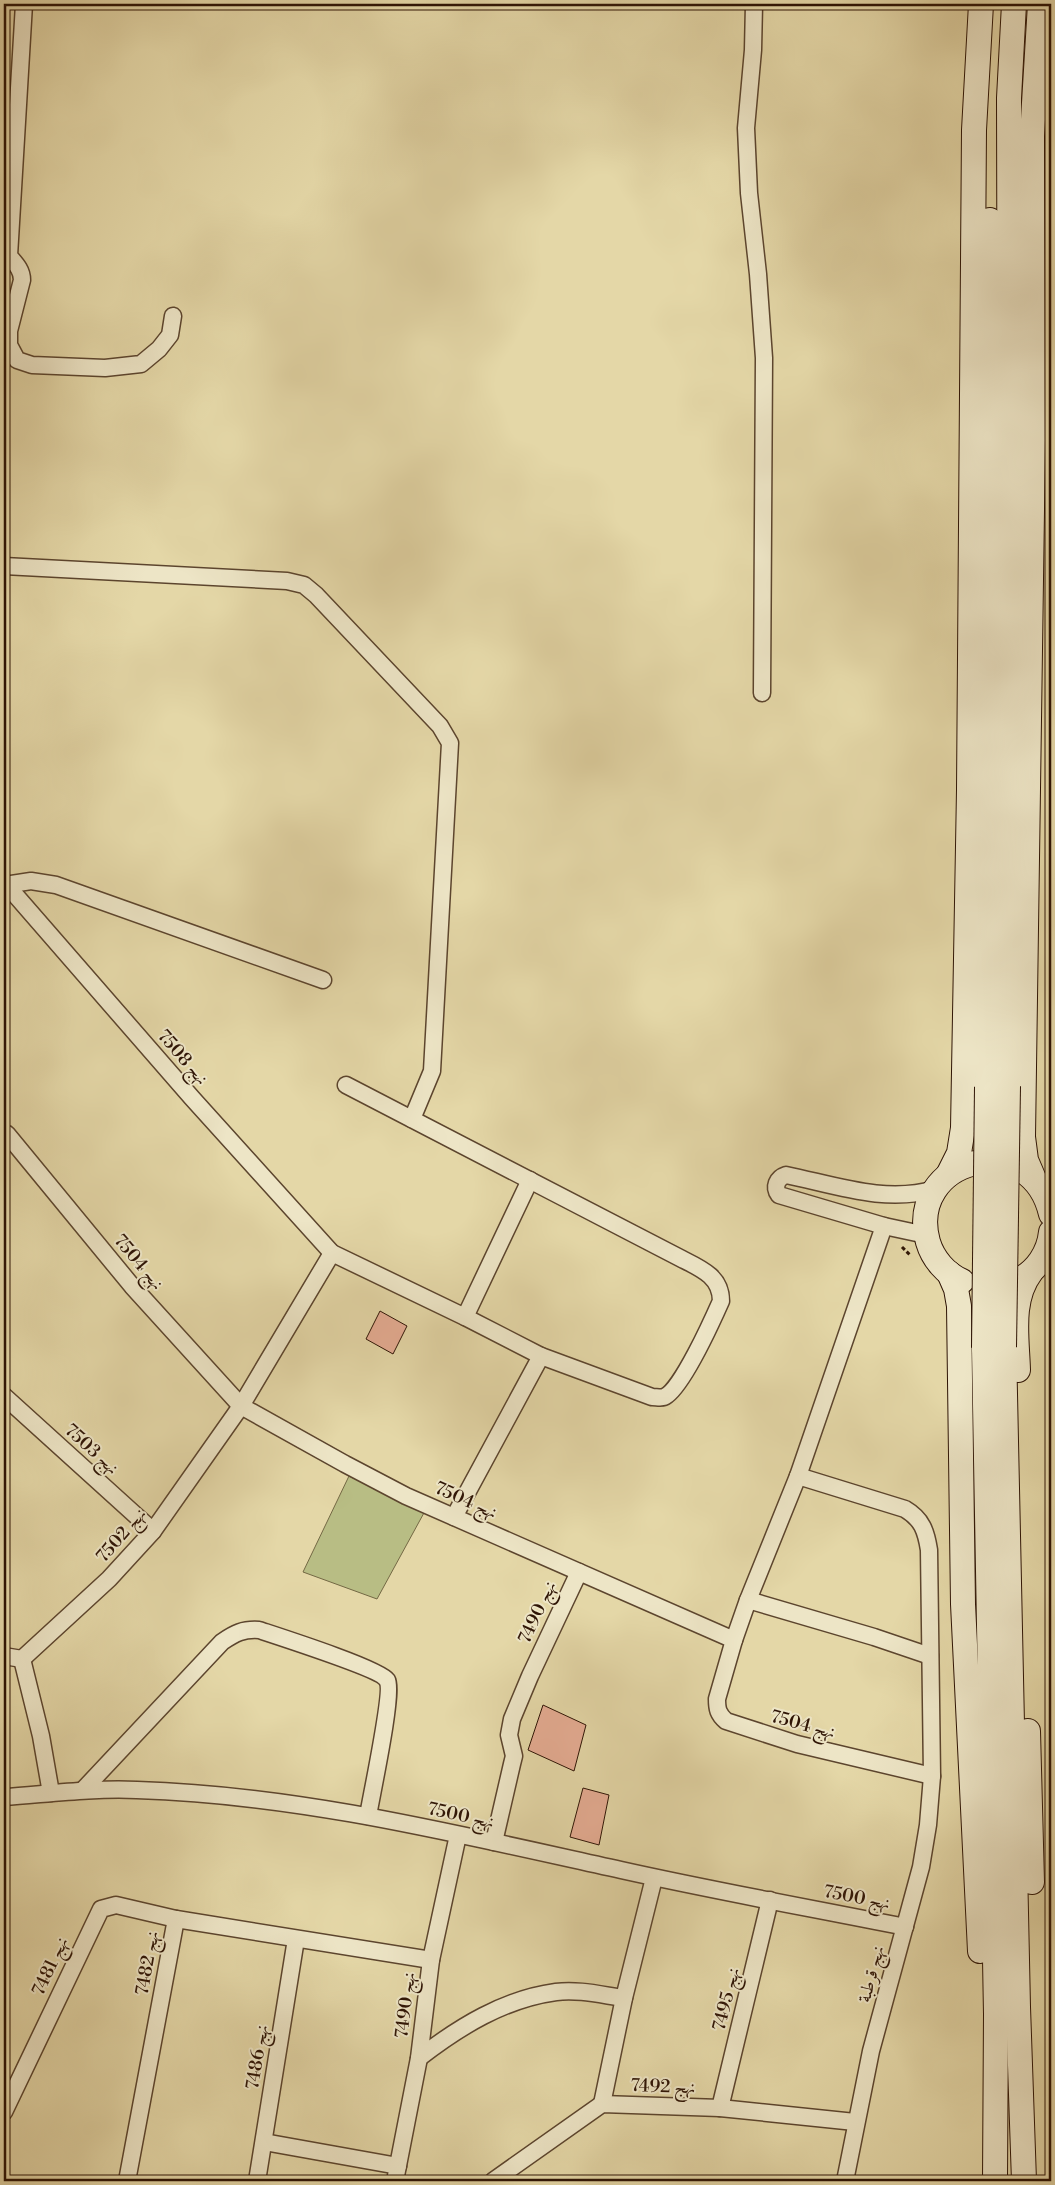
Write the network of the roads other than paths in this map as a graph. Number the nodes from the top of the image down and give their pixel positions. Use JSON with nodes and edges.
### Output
{"nodes":[{"id":1,"x":24,"y":4,"type":"edge"},
{"id":2,"x":754,"y":4,"type":"edge"},
{"id":3,"x":981,"y":4,"type":"edge"},
{"id":4,"x":996,"y":4,"type":"edge"},
{"id":5,"x":1014,"y":4,"type":"edge"},
{"id":6,"x":1040,"y":4,"type":"edge"},
{"id":7,"x":7,"y":256,"type":"edge"},
{"id":8,"x":172,"y":316,"type":"dead end"},
{"id":9,"x":4,"y":566,"type":"edge"},
{"id":10,"x":762,"y":692,"type":"dead end"},
{"id":11,"x":5,"y":884,"type":"edge"},
{"id":12,"x":323,"y":980,"type":"dead end"},
{"id":13,"x":346,"y":1085,"type":"dead end"},
{"id":14,"x":998,"y":1086,"type":"junction"},
{"id":15,"x":412,"y":1119,"type":"junction"},
{"id":16,"x":7,"y":1134,"type":"dead end"},
{"id":17,"x":530,"y":1180,"type":"junction"},
{"id":18,"x":942,"y":1182,"type":"junction"},
{"id":19,"x":1045,"y":1196,"type":"edge"},
{"id":20,"x":884,"y":1226,"type":"junction"},
{"id":21,"x":926,"y":1234,"type":"junction"},
{"id":22,"x":1050,"y":1242,"type":"edge"},
{"id":23,"x":332,"y":1253,"type":"junction"},
{"id":24,"x":1031,"y":1272,"type":"junction"},
{"id":25,"x":949,"y":1273,"type":"junction"},
{"id":26,"x":465,"y":1316,"type":"junction"},
{"id":27,"x":994,"y":1348,"type":"junction"},
{"id":28,"x":541,"y":1356,"type":"junction"},
{"id":29,"x":4,"y":1396,"type":"edge"},
{"id":30,"x":241,"y":1406,"type":"junction"},
{"id":31,"x":798,"y":1476,"type":"junction"},
{"id":32,"x":454,"y":1517,"type":"junction"},
{"id":33,"x":153,"y":1531,"type":"junction"},
{"id":34,"x":579,"y":1572,"type":"junction"},
{"id":35,"x":748,"y":1600,"type":"junction"},
{"id":36,"x":734,"y":1640,"type":"junction"},
{"id":37,"x":4,"y":1656,"type":"edge"},
{"id":38,"x":930,"y":1656,"type":"junction"},
{"id":39,"x":22,"y":1659,"type":"junction"},
{"id":40,"x":932,"y":1776,"type":"junction"},
{"id":41,"x":83,"y":1790,"type":"junction"},
{"id":42,"x":51,"y":1793,"type":"junction"},
{"id":43,"x":4,"y":1797,"type":"edge"},
{"id":44,"x":368,"y":1816,"type":"junction"},
{"id":45,"x":458,"y":1835,"type":"junction"},
{"id":46,"x":494,"y":1842,"type":"junction"},
{"id":47,"x":654,"y":1878,"type":"junction"},
{"id":48,"x":770,"y":1900,"type":"junction"},
{"id":49,"x":176,"y":1918,"type":"junction"},
{"id":50,"x":904,"y":1927,"type":"junction"},
{"id":51,"x":296,"y":1939,"type":"junction"},
{"id":52,"x":431,"y":1960,"type":"junction"},
{"id":53,"x":624,"y":1998,"type":"junction"},
{"id":54,"x":1018,"y":2007,"type":"junction"},
{"id":55,"x":996,"y":2014,"type":"junction"},
{"id":56,"x":418,"y":2058,"type":"junction"},
{"id":57,"x":602,"y":2104,"type":"junction"},
{"id":58,"x":720,"y":2108,"type":"junction"},
{"id":59,"x":4,"y":2112,"type":"edge"},
{"id":60,"x":855,"y":2122,"type":"junction"},
{"id":61,"x":264,"y":2142,"type":"junction"},
{"id":62,"x":397,"y":2174,"type":"edge"},
{"id":63,"x":127,"y":2181,"type":"edge"},
{"id":64,"x":257,"y":2181,"type":"edge"},
{"id":65,"x":494,"y":2181,"type":"edge"},
{"id":66,"x":845,"y":2181,"type":"edge"},
{"id":67,"x":994,"y":2181,"type":"edge"},
{"id":68,"x":1024,"y":2181,"type":"edge"}],
"edges":[{"from":1,"to":7,"type":"street"},
{"from":2,"to":10,"type":"street"},
{"from":3,"to":18,"type":"street"},
{"from":4,"to":14,"type":"street"},
{"from":5,"to":14,"type":"street"},
{"from":6,"to":19,"type":"street"},
{"from":7,"to":8,"type":"street"},
{"from":9,"to":15,"type":"street"},
{"from":11,"to":12,"type":"street","name":"نهج 7508"},
{"from":11,"to":23,"type":"street","name":"نهج 7508"},
{"from":13,"to":15,"type":"street"},
{"from":14,"to":27,"type":"street","bridge":true},
{"from":15,"to":17,"type":"street"},
{"from":16,"to":30,"type":"street","name":"نهج 7504"},
{"from":17,"to":26,"type":"street"},
{"from":17,"to":28,"type":"street"},
{"from":18,"to":19,"type":"street"},
{"from":18,"to":20,"type":"street"},
{"from":18,"to":21,"type":"street"},
{"from":20,"to":21,"type":"street"},
{"from":20,"to":31,"type":"street"},
{"from":21,"to":25,"type":"street"},
{"from":22,"to":24,"type":"street"},
{"from":23,"to":26,"type":"street"},
{"from":23,"to":30,"type":"street","name":"نهج 7502"},
{"from":24,"to":25,"type":"street"},
{"from":24,"to":54,"type":"street"},
{"from":25,"to":55,"type":"street"},
{"from":26,"to":28,"type":"street"},
{"from":27,"to":54,"type":"street"},
{"from":27,"to":55,"type":"street"},
{"from":28,"to":32,"type":"street"},
{"from":29,"to":33,"type":"street","name":"نهج 7503"},
{"from":30,"to":32,"type":"street","name":"نهج 7504"},
{"from":30,"to":33,"type":"street","name":"نهج 7502"},
{"from":31,"to":35,"type":"street"},
{"from":31,"to":38,"type":"street","name":"نهج قرطبة"},
{"from":32,"to":34,"type":"street","name":"نهج 7504"},
{"from":33,"to":39,"type":"street","name":"نهج 7502"},
{"from":34,"to":36,"type":"street","name":"نهج 7504"},
{"from":34,"to":46,"type":"street","name":"نهج 7490"},
{"from":35,"to":36,"type":"street"},
{"from":35,"to":38,"type":"street"},
{"from":36,"to":40,"type":"street","name":"نهج 7504"},
{"from":37,"to":39,"type":"street"},
{"from":38,"to":40,"type":"street","name":"نهج قرطبة"},
{"from":39,"to":42,"type":"street"},
{"from":40,"to":50,"type":"street","name":"نهج قرطبة"},
{"from":41,"to":42,"type":"street","name":"نهج 7500"},
{"from":41,"to":44,"type":"street","name":"نهج 7500"},
{"from":41,"to":44,"type":"street"},
{"from":42,"to":43,"type":"street","name":"نهج 7500"},
{"from":44,"to":45,"type":"street","name":"نهج 7500"},
{"from":45,"to":46,"type":"street","name":"نهج 7500"},
{"from":45,"to":52,"type":"street","name":"نهج 7490"},
{"from":46,"to":47,"type":"street","name":"نهج 7500"},
{"from":47,"to":48,"type":"street","name":"نهج 7500"},
{"from":47,"to":53,"type":"street"},
{"from":48,"to":50,"type":"street","name":"نهج 7500"},
{"from":48,"to":58,"type":"street","name":"نهج 7495"},
{"from":49,"to":51,"type":"street","name":"نهج 7482"},
{"from":49,"to":59,"type":"street","name":"نهج 7481"},
{"from":49,"to":63,"type":"street","name":"نهج 7482"},
{"from":50,"to":60,"type":"street","name":"نهج قرطبة"},
{"from":51,"to":52,"type":"street","name":"نهج 7482"},
{"from":51,"to":61,"type":"street","name":"نهج 7486"},
{"from":52,"to":56,"type":"street","name":"نهج 7490"},
{"from":53,"to":56,"type":"street"},
{"from":53,"to":57,"type":"street"},
{"from":54,"to":68,"type":"street"},
{"from":55,"to":67,"type":"street"},
{"from":56,"to":62,"type":"street","name":"نهج 7490"},
{"from":57,"to":58,"type":"street","name":"نهج 7492"},
{"from":57,"to":65,"type":"street"},
{"from":58,"to":60,"type":"street","name":"نهج 7492"},
{"from":60,"to":66,"type":"street","name":"نهج قرطبة"},
{"from":61,"to":62,"type":"street"},
{"from":61,"to":64,"type":"street","name":"نهج 7486"}]}
